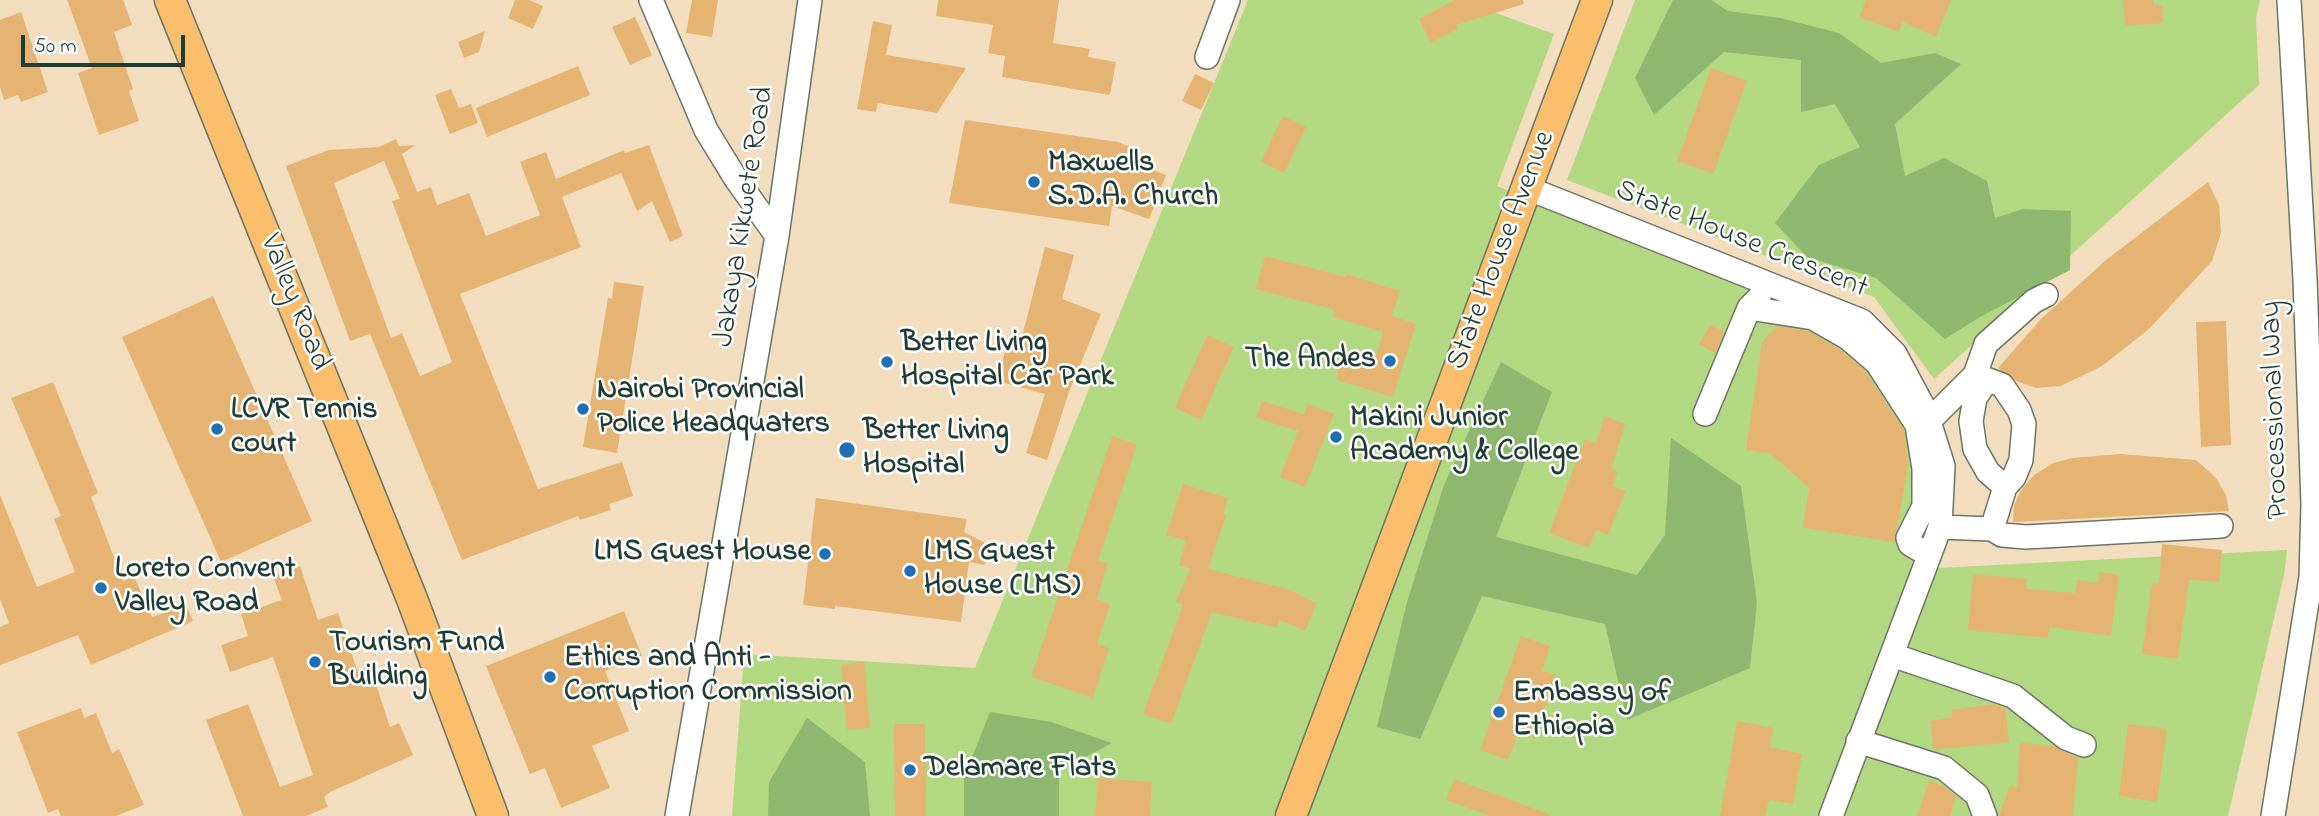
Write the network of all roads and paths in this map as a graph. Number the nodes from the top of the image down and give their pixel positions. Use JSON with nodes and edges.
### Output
{"nodes":[{"id":1,"x":170,"y":0,"type":"edge"},
{"id":2,"x":651,"y":0,"type":"edge"},
{"id":3,"x":810,"y":0,"type":"edge"},
{"id":4,"x":1228,"y":0,"type":"edge"},
{"id":5,"x":1597,"y":0,"type":"edge"},
{"id":6,"x":2289,"y":0,"type":"edge"},
{"id":7,"x":1207,"y":57,"type":"dead end"},
{"id":8,"x":1527,"y":188,"type":"junction"},
{"id":9,"x":777,"y":236,"type":"junction"},
{"id":10,"x":1774,"y":284,"type":"junction"},
{"id":11,"x":2046,"y":295,"type":"dead end"},
{"id":12,"x":1749,"y":308,"type":"junction"},
{"id":13,"x":1981,"y":377,"type":"junction"},
{"id":14,"x":1704,"y":414,"type":"dead end"},
{"id":15,"x":1929,"y":421,"type":"junction"},
{"id":16,"x":2005,"y":488,"type":"junction"},
{"id":17,"x":2221,"y":526,"type":"dead end"},
{"id":18,"x":1940,"y":527,"type":"junction"},
{"id":19,"x":1992,"y":529,"type":"junction"},
{"id":20,"x":1929,"y":555,"type":"junction"},
{"id":21,"x":1892,"y":655,"type":"junction"},
{"id":22,"x":1858,"y":741,"type":"junction"},
{"id":23,"x":2084,"y":745,"type":"dead end"},
{"id":24,"x":676,"y":810,"type":"edge"},
{"id":25,"x":494,"y":812,"type":"edge"},
{"id":26,"x":1291,"y":816,"type":"edge"},
{"id":27,"x":1831,"y":816,"type":"edge"},
{"id":28,"x":1985,"y":816,"type":"edge"},
{"id":29,"x":2273,"y":816,"type":"edge"}],
"edges":[{"from":1,"to":25,"type":"main road","name":"Valley Road"},
{"from":2,"to":9,"type":"street"},
{"from":3,"to":9,"type":"street","name":"Jakaya Kikwete Road"},
{"from":4,"to":7,"type":"street"},
{"from":5,"to":8,"type":"main road","name":"State House Avenue"},
{"from":6,"to":29,"type":"street","name":"Processional Way"},
{"from":8,"to":10,"type":"street","name":"State House Crescent"},
{"from":8,"to":26,"type":"main road","name":"State House Avenue"},
{"from":9,"to":24,"type":"street","name":"Jakaya Kikwete Road"},
{"from":10,"to":12,"type":"street"},
{"from":10,"to":15,"type":"street","name":"State House Crescent"},
{"from":11,"to":13,"type":"street"},
{"from":12,"to":14,"type":"street"},
{"from":12,"to":20,"type":"street"},
{"from":13,"to":15,"type":"street"},
{"from":13,"to":16,"type":"street"},
{"from":13,"to":16,"type":"street"},
{"from":15,"to":18,"type":"street","name":"State House Crescent"},
{"from":16,"to":19,"type":"street"},
{"from":17,"to":19,"type":"street"},
{"from":18,"to":19,"type":"street"},
{"from":18,"to":20,"type":"street","name":"State House Crescent"},
{"from":20,"to":21,"type":"street","name":"State House Crescent"},
{"from":21,"to":22,"type":"street","name":"State House Crescent"},
{"from":21,"to":23,"type":"street"},
{"from":22,"to":27,"type":"street","name":"State House Crescent"},
{"from":22,"to":28,"type":"street"}]}
